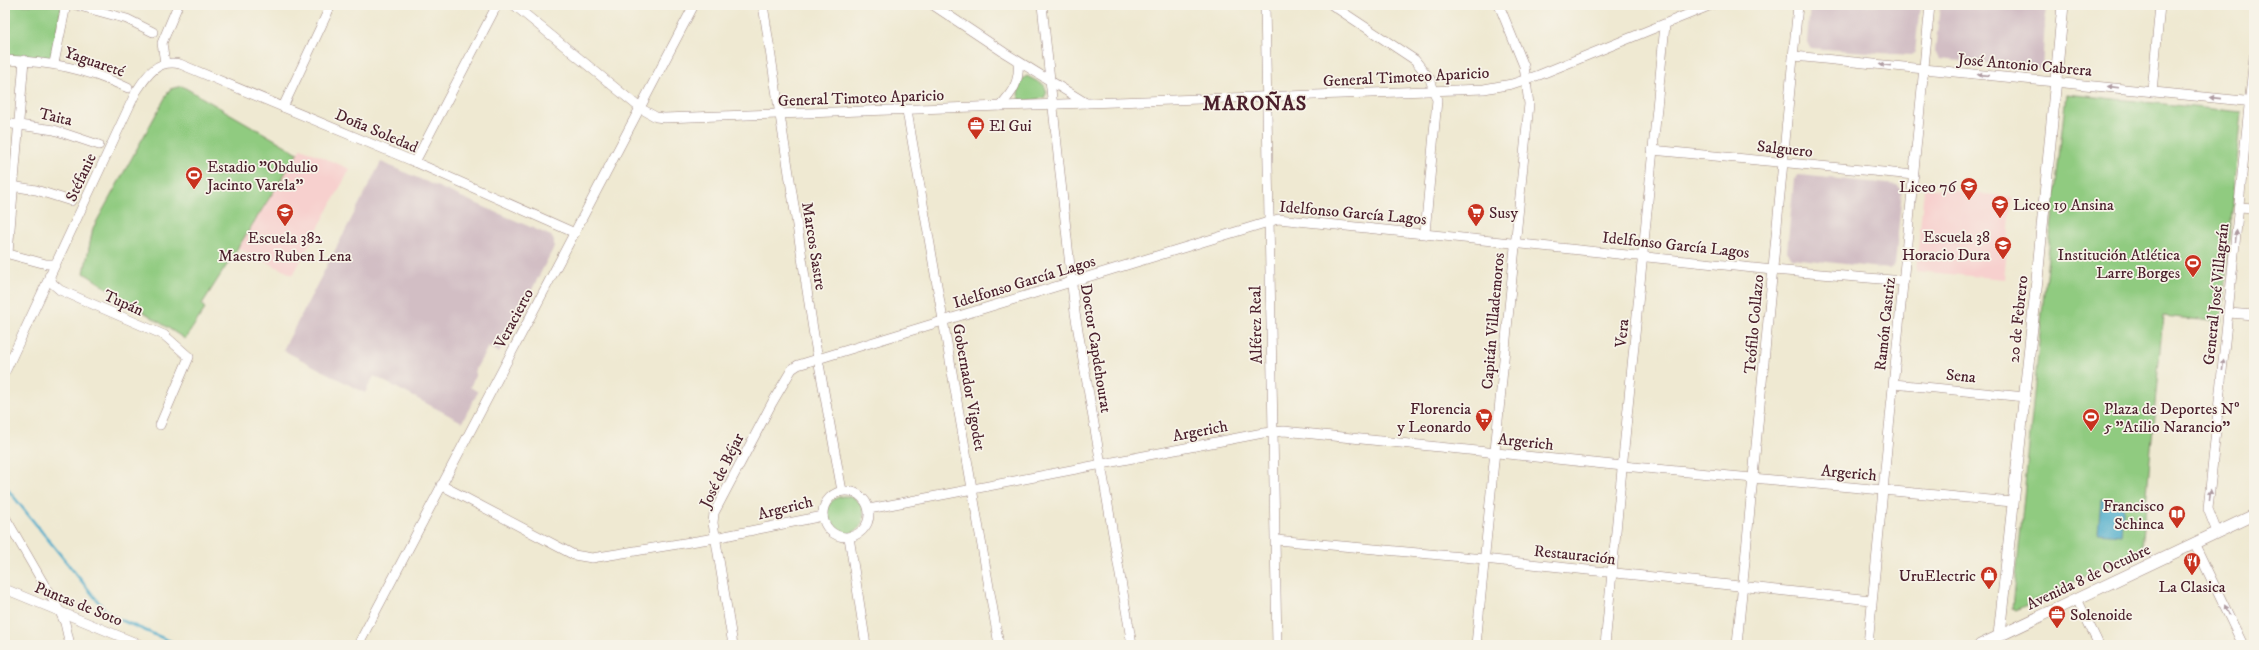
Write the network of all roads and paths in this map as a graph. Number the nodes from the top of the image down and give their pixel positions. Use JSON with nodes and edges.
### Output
{"nodes":[{"id":1,"x":66,"y":5,"type":"edge"},
{"id":2,"x":76,"y":5,"type":"edge"},
{"id":3,"x":178,"y":5,"type":"edge"},
{"id":4,"x":331,"y":5,"type":"edge"},
{"id":5,"x":497,"y":5,"type":"edge"},
{"id":6,"x":514,"y":5,"type":"edge"},
{"id":7,"x":694,"y":5,"type":"edge"},
{"id":8,"x":763,"y":5,"type":"edge"},
{"id":9,"x":933,"y":5,"type":"edge"},
{"id":10,"x":1042,"y":5,"type":"edge"},
{"id":11,"x":1265,"y":5,"type":"edge"},
{"id":12,"x":1332,"y":5,"type":"edge"},
{"id":13,"x":1499,"y":5,"type":"edge"},
{"id":14,"x":1711,"y":5,"type":"edge"},
{"id":15,"x":1798,"y":5,"type":"edge"},
{"id":16,"x":1930,"y":5,"type":"edge"},
{"id":17,"x":2063,"y":5,"type":"edge"},
{"id":18,"x":2160,"y":5,"type":"edge"},
{"id":19,"x":1665,"y":25,"type":"junction"},
{"id":20,"x":153,"y":32,"type":"dead end"},
{"id":21,"x":1794,"y":56,"type":"junction"},
{"id":22,"x":2254,"y":57,"type":"edge"},
{"id":23,"x":5,"y":60,"type":"edge"},
{"id":24,"x":24,"y":60,"type":"junction"},
{"id":25,"x":1018,"y":62,"type":"junction"},
{"id":26,"x":54,"y":63,"type":"junction"},
{"id":27,"x":165,"y":63,"type":"junction"},
{"id":28,"x":1924,"y":69,"type":"junction"},
{"id":29,"x":1527,"y":79,"type":"junction"},
{"id":30,"x":1050,"y":81,"type":"junction"},
{"id":31,"x":2055,"y":82,"type":"junction"},
{"id":32,"x":128,"y":88,"type":"dead end"},
{"id":33,"x":1435,"y":92,"type":"junction"},
{"id":34,"x":2152,"y":92,"type":"junction"},
{"id":35,"x":1266,"y":97,"type":"junction"},
{"id":36,"x":2252,"y":102,"type":"edge"},
{"id":37,"x":1087,"y":104,"type":"junction"},
{"id":38,"x":1053,"y":105,"type":"junction"},
{"id":39,"x":1000,"y":106,"type":"junction"},
{"id":40,"x":283,"y":107,"type":"junction"},
{"id":41,"x":640,"y":108,"type":"junction"},
{"id":42,"x":908,"y":110,"type":"junction"},
{"id":43,"x":780,"y":115,"type":"junction"},
{"id":44,"x":5,"y":123,"type":"edge"},
{"id":45,"x":18,"y":124,"type":"junction"},
{"id":46,"x":99,"y":145,"type":"dead end"},
{"id":47,"x":1652,"y":150,"type":"junction"},
{"id":48,"x":415,"y":162,"type":"junction"},
{"id":49,"x":1783,"y":163,"type":"junction"},
{"id":50,"x":1914,"y":175,"type":"junction"},
{"id":51,"x":9,"y":185,"type":"edge"},
{"id":52,"x":71,"y":201,"type":"dead end"},
{"id":53,"x":2239,"y":207,"type":"junction"},
{"id":54,"x":2254,"y":208,"type":"edge"},
{"id":55,"x":1269,"y":220,"type":"junction"},
{"id":56,"x":575,"y":233,"type":"junction"},
{"id":57,"x":1425,"y":233,"type":"junction"},
{"id":58,"x":1514,"y":242,"type":"junction"},
{"id":59,"x":6,"y":253,"type":"edge"},
{"id":60,"x":1644,"y":255,"type":"junction"},
{"id":61,"x":55,"y":264,"type":"junction"},
{"id":62,"x":1773,"y":270,"type":"junction"},
{"id":63,"x":49,"y":276,"type":"junction"},
{"id":64,"x":1904,"y":281,"type":"junction"},
{"id":65,"x":1071,"y":282,"type":"junction"},
{"id":66,"x":2228,"y":313,"type":"junction"},
{"id":67,"x":2254,"y":315,"type":"edge"},
{"id":68,"x":942,"y":321,"type":"junction"},
{"id":69,"x":819,"y":359,"type":"junction"},
{"id":70,"x":6,"y":370,"type":"dead end"},
{"id":71,"x":1894,"y":384,"type":"junction"},
{"id":72,"x":2025,"y":397,"type":"junction"},
{"id":73,"x":160,"y":425,"type":"dead end"},
{"id":74,"x":1272,"y":432,"type":"junction"},
{"id":75,"x":1495,"y":453,"type":"junction"},
{"id":76,"x":1100,"y":466,"type":"junction"},
{"id":77,"x":1623,"y":466,"type":"junction"},
{"id":78,"x":1753,"y":478,"type":"junction"},
{"id":79,"x":441,"y":485,"type":"junction"},
{"id":80,"x":973,"y":490,"type":"junction"},
{"id":81,"x":1883,"y":490,"type":"junction"},
{"id":82,"x":842,"y":491,"type":"junction"},
{"id":83,"x":2012,"y":502,"type":"junction"},
{"id":84,"x":869,"y":509,"type":"junction"},
{"id":85,"x":2254,"y":515,"type":"edge"},
{"id":86,"x":823,"y":516,"type":"junction"},
{"id":87,"x":5,"y":517,"type":"edge"},
{"id":88,"x":2217,"y":532,"type":"junction"},
{"id":89,"x":849,"y":537,"type":"junction"},
{"id":90,"x":715,"y":538,"type":"junction"},
{"id":91,"x":1276,"y":540,"type":"junction"},
{"id":92,"x":2194,"y":543,"type":"junction"},
{"id":93,"x":1484,"y":559,"type":"junction"},
{"id":94,"x":1613,"y":574,"type":"junction"},
{"id":95,"x":1744,"y":587,"type":"junction"},
{"id":96,"x":5,"y":589,"type":"edge"},
{"id":97,"x":2077,"y":599,"type":"junction"},
{"id":98,"x":1871,"y":600,"type":"junction"},
{"id":99,"x":60,"y":612,"type":"junction"},
{"id":100,"x":1999,"y":635,"type":"junction"},
{"id":101,"x":70,"y":645,"type":"edge"},
{"id":102,"x":141,"y":645,"type":"edge"},
{"id":103,"x":358,"y":645,"type":"edge"},
{"id":104,"x":733,"y":645,"type":"edge"},
{"id":105,"x":866,"y":645,"type":"edge"},
{"id":106,"x":999,"y":645,"type":"edge"},
{"id":107,"x":1132,"y":645,"type":"edge"},
{"id":108,"x":1277,"y":645,"type":"edge"},
{"id":109,"x":1476,"y":645,"type":"edge"},
{"id":110,"x":1605,"y":645,"type":"edge"},
{"id":111,"x":1737,"y":645,"type":"edge"},
{"id":112,"x":1868,"y":645,"type":"edge"},
{"id":113,"x":1980,"y":645,"type":"edge"},
{"id":114,"x":2099,"y":645,"type":"edge"},
{"id":115,"x":2244,"y":645,"type":"edge"}],
"edges":[{"from":1,"to":26,"type":"street"},
{"from":2,"to":20,"type":"street"},
{"from":3,"to":27,"type":"street"},
{"from":4,"to":40,"type":"street"},
{"from":5,"to":48,"type":"street"},
{"from":6,"to":41,"type":"street","name":"General Timoteo Aparicio"},
{"from":7,"to":41,"type":"street","name":"Veracierto"},
{"from":8,"to":43,"type":"street","name":"Marcos Sastre"},
{"from":9,"to":25,"type":"street"},
{"from":10,"to":30,"type":"street","name":"Doctor Capdehourat"},
{"from":11,"to":35,"type":"street","name":"Alférez Real"},
{"from":12,"to":33,"type":"street"},
{"from":13,"to":29,"type":"street","name":"Capitán Villademoros"},
{"from":14,"to":19,"type":"street","name":"General Timoteo Aparicio"},
{"from":15,"to":21,"type":"street","name":"Teófilo Collazo"},
{"from":16,"to":28,"type":"street","name":"Ramón Castriz"},
{"from":17,"to":31,"type":"main road","name":"20 de Febrero"},
{"from":18,"to":34,"type":"street"},
{"from":19,"to":29,"type":"street","name":"General Timoteo Aparicio"},
{"from":19,"to":47,"type":"street","name":"Vera"},
{"from":28,"to":21,"type":"street","name":"José Antonio Cabrera","one_way":true},
{"from":21,"to":49,"type":"street","name":"Teófilo Collazo"},
{"from":22,"to":36,"type":"street","name":"General José Villagrán"},
{"from":23,"to":24,"type":"street","name":"Yaguareté"},
{"from":24,"to":26,"type":"street","name":"Yaguareté"},
{"from":24,"to":45,"type":"street"},
{"from":25,"to":30,"type":"street"},
{"from":25,"to":39,"type":"street"},
{"from":26,"to":32,"type":"street","name":"Yaguareté"},
{"from":27,"to":40,"type":"street","name":"Doña Soledad"},
{"from":27,"to":61,"type":"street","name":"Stéfanie"},
{"from":31,"to":28,"type":"street","name":"José Antonio Cabrera","one_way":true},
{"from":28,"to":50,"type":"street","name":"Ramón Castriz"},
{"from":29,"to":33,"type":"street","name":"General Timoteo Aparicio"},
{"from":29,"to":58,"type":"street","name":"Capitán Villademoros"},
{"from":30,"to":37,"type":"street"},
{"from":30,"to":38,"type":"street","name":"Doctor Capdehourat"},
{"from":34,"to":31,"type":"street","name":"José Antonio Cabrera","one_way":true},
{"from":31,"to":72,"type":"main road","name":"20 de Febrero"},
{"from":33,"to":35,"type":"street","name":"General Timoteo Aparicio"},
{"from":33,"to":57,"type":"street"},
{"from":36,"to":34,"type":"street","name":"José Antonio Cabrera","one_way":true},
{"from":35,"to":37,"type":"street","name":"General Timoteo Aparicio"},
{"from":35,"to":55,"type":"street","name":"Alférez Real"},
{"from":36,"to":53,"type":"street","name":"General José Villagrán"},
{"from":37,"to":38,"type":"street","name":"General Timoteo Aparicio"},
{"from":38,"to":39,"type":"street","name":"General Timoteo Aparicio"},
{"from":38,"to":65,"type":"street","name":"Doctor Capdehourat"},
{"from":39,"to":42,"type":"street","name":"General Timoteo Aparicio"},
{"from":40,"to":48,"type":"street","name":"Doña Soledad"},
{"from":41,"to":43,"type":"street","name":"General Timoteo Aparicio"},
{"from":41,"to":56,"type":"street","name":"Veracierto"},
{"from":42,"to":43,"type":"street","name":"General Timoteo Aparicio"},
{"from":42,"to":68,"type":"street","name":"Gobernador Vigodet"},
{"from":43,"to":69,"type":"street","name":"Marcos Sastre"},
{"from":44,"to":45,"type":"street","name":"Taita"},
{"from":45,"to":46,"type":"street","name":"Taita"},
{"from":45,"to":51,"type":"street"},
{"from":47,"to":49,"type":"street","name":"Salguero"},
{"from":47,"to":60,"type":"street","name":"Vera"},
{"from":48,"to":56,"type":"street","name":"Doña Soledad"},
{"from":49,"to":50,"type":"street","name":"Salguero"},
{"from":49,"to":62,"type":"street","name":"Teófilo Collazo"},
{"from":50,"to":64,"type":"street","name":"Ramón Castriz"},
{"from":51,"to":52,"type":"street"},
{"from":51,"to":59,"type":"street"},
{"from":53,"to":54,"type":"street"},
{"from":66,"to":53,"type":"street","name":"General José Villagrán","one_way":true},
{"from":55,"to":57,"type":"street","name":"Idelfonso García Lagos"},
{"from":55,"to":65,"type":"street","name":"Idelfonso García Lagos"},
{"from":55,"to":74,"type":"street","name":"Alférez Real"},
{"from":56,"to":79,"type":"street","name":"Veracierto"},
{"from":57,"to":58,"type":"street","name":"Idelfonso García Lagos"},
{"from":58,"to":60,"type":"street","name":"Idelfonso García Lagos"},
{"from":58,"to":75,"type":"street","name":"Capitán Villademoros"},
{"from":59,"to":61,"type":"street"},
{"from":60,"to":62,"type":"street","name":"Idelfonso García Lagos"},
{"from":60,"to":77,"type":"street","name":"Vera"},
{"from":61,"to":63,"type":"street","name":"Stéfanie"},
{"from":62,"to":64,"type":"street","name":"Idelfonso García Lagos"},
{"from":62,"to":78,"type":"street","name":"Teófilo Collazo"},
{"from":63,"to":70,"type":"street","name":"Stéfanie"},
{"from":63,"to":73,"type":"street","name":"Tupán"},
{"from":64,"to":71,"type":"street","name":"Ramón Castriz"},
{"from":65,"to":68,"type":"street","name":"Idelfonso García Lagos"},
{"from":65,"to":76,"type":"street","name":"Doctor Capdehourat"},
{"from":66,"to":67,"type":"street"},
{"from":88,"to":66,"type":"street","name":"General José Villagrán","one_way":true},
{"from":68,"to":69,"type":"street","name":"Idelfonso García Lagos"},
{"from":68,"to":80,"type":"street","name":"Gobernador Vigodet"},
{"from":69,"to":82,"type":"street","name":"Marcos Sastre"},
{"from":69,"to":90,"type":"street","name":"José de Béjar"},
{"from":71,"to":72,"type":"street","name":"Sena"},
{"from":71,"to":81,"type":"street","name":"Ramón Castriz"},
{"from":72,"to":83,"type":"main road","name":"20 de Febrero"},
{"from":74,"to":75,"type":"street","name":"Argerich"},
{"from":74,"to":76,"type":"street","name":"Argerich"},
{"from":74,"to":91,"type":"street","name":"Alférez Real"},
{"from":75,"to":77,"type":"street","name":"Argerich"},
{"from":75,"to":93,"type":"street","name":"Capitán Villademoros"},
{"from":76,"to":80,"type":"street","name":"Argerich"},
{"from":76,"to":107,"type":"street","name":"Doctor Capdehourat"},
{"from":77,"to":78,"type":"street","name":"Argerich"},
{"from":77,"to":94,"type":"street","name":"Vera"},
{"from":78,"to":81,"type":"street","name":"Argerich"},
{"from":78,"to":95,"type":"street","name":"Teófilo Collazo"},
{"from":79,"to":90,"type":"street","name":"Argerich"},
{"from":79,"to":103,"type":"street","name":"Veracierto"},
{"from":80,"to":84,"type":"street","name":"Argerich"},
{"from":80,"to":106,"type":"street","name":"Gobernador Vigodet"},
{"from":81,"to":83,"type":"street","name":"Argerich"},
{"from":81,"to":98,"type":"street","name":"Ramón Castriz"},
{"from":82,"to":84,"type":"street"},
{"from":82,"to":86,"type":"street","name":"Argerich"},
{"from":83,"to":100,"type":"main road","name":"20 de Febrero"},
{"from":84,"to":89,"type":"street"},
{"from":85,"to":88,"type":"main road","name":"Avenida 8 de Octubre"},
{"from":86,"to":89,"type":"street"},
{"from":86,"to":90,"type":"street","name":"Argerich"},
{"from":87,"to":99,"type":"street"},
{"from":88,"to":92,"type":"main road","name":"Avenida 8 de Octubre"},
{"from":89,"to":105,"type":"street"},
{"from":90,"to":104,"type":"street","name":"José de Béjar"},
{"from":91,"to":93,"type":"street","name":"Restauración"},
{"from":91,"to":108,"type":"street","name":"Alférez Real"},
{"from":92,"to":97,"type":"main road","name":"Avenida 8 de Octubre"},
{"from":115,"to":92,"type":"street","one_way":true},
{"from":93,"to":94,"type":"street","name":"Restauración"},
{"from":93,"to":109,"type":"street","name":"Capitán Villademoros"},
{"from":94,"to":95,"type":"street","name":"Restauración"},
{"from":94,"to":110,"type":"street","name":"Vera"},
{"from":95,"to":98,"type":"street","name":"Restauración"},
{"from":95,"to":111,"type":"street","name":"Teófilo Collazo"},
{"from":96,"to":99,"type":"street","name":"Puntas de Soto"},
{"from":97,"to":100,"type":"main road","name":"Avenida 8 de Octubre"},
{"from":97,"to":114,"type":"street"},
{"from":98,"to":112,"type":"street","name":"Ramón Castriz"},
{"from":99,"to":101,"type":"street"},
{"from":99,"to":102,"type":"street","name":"Puntas de Soto"},
{"from":100,"to":113,"type":"main road","name":"Avenida 8 de Octubre"}]}
